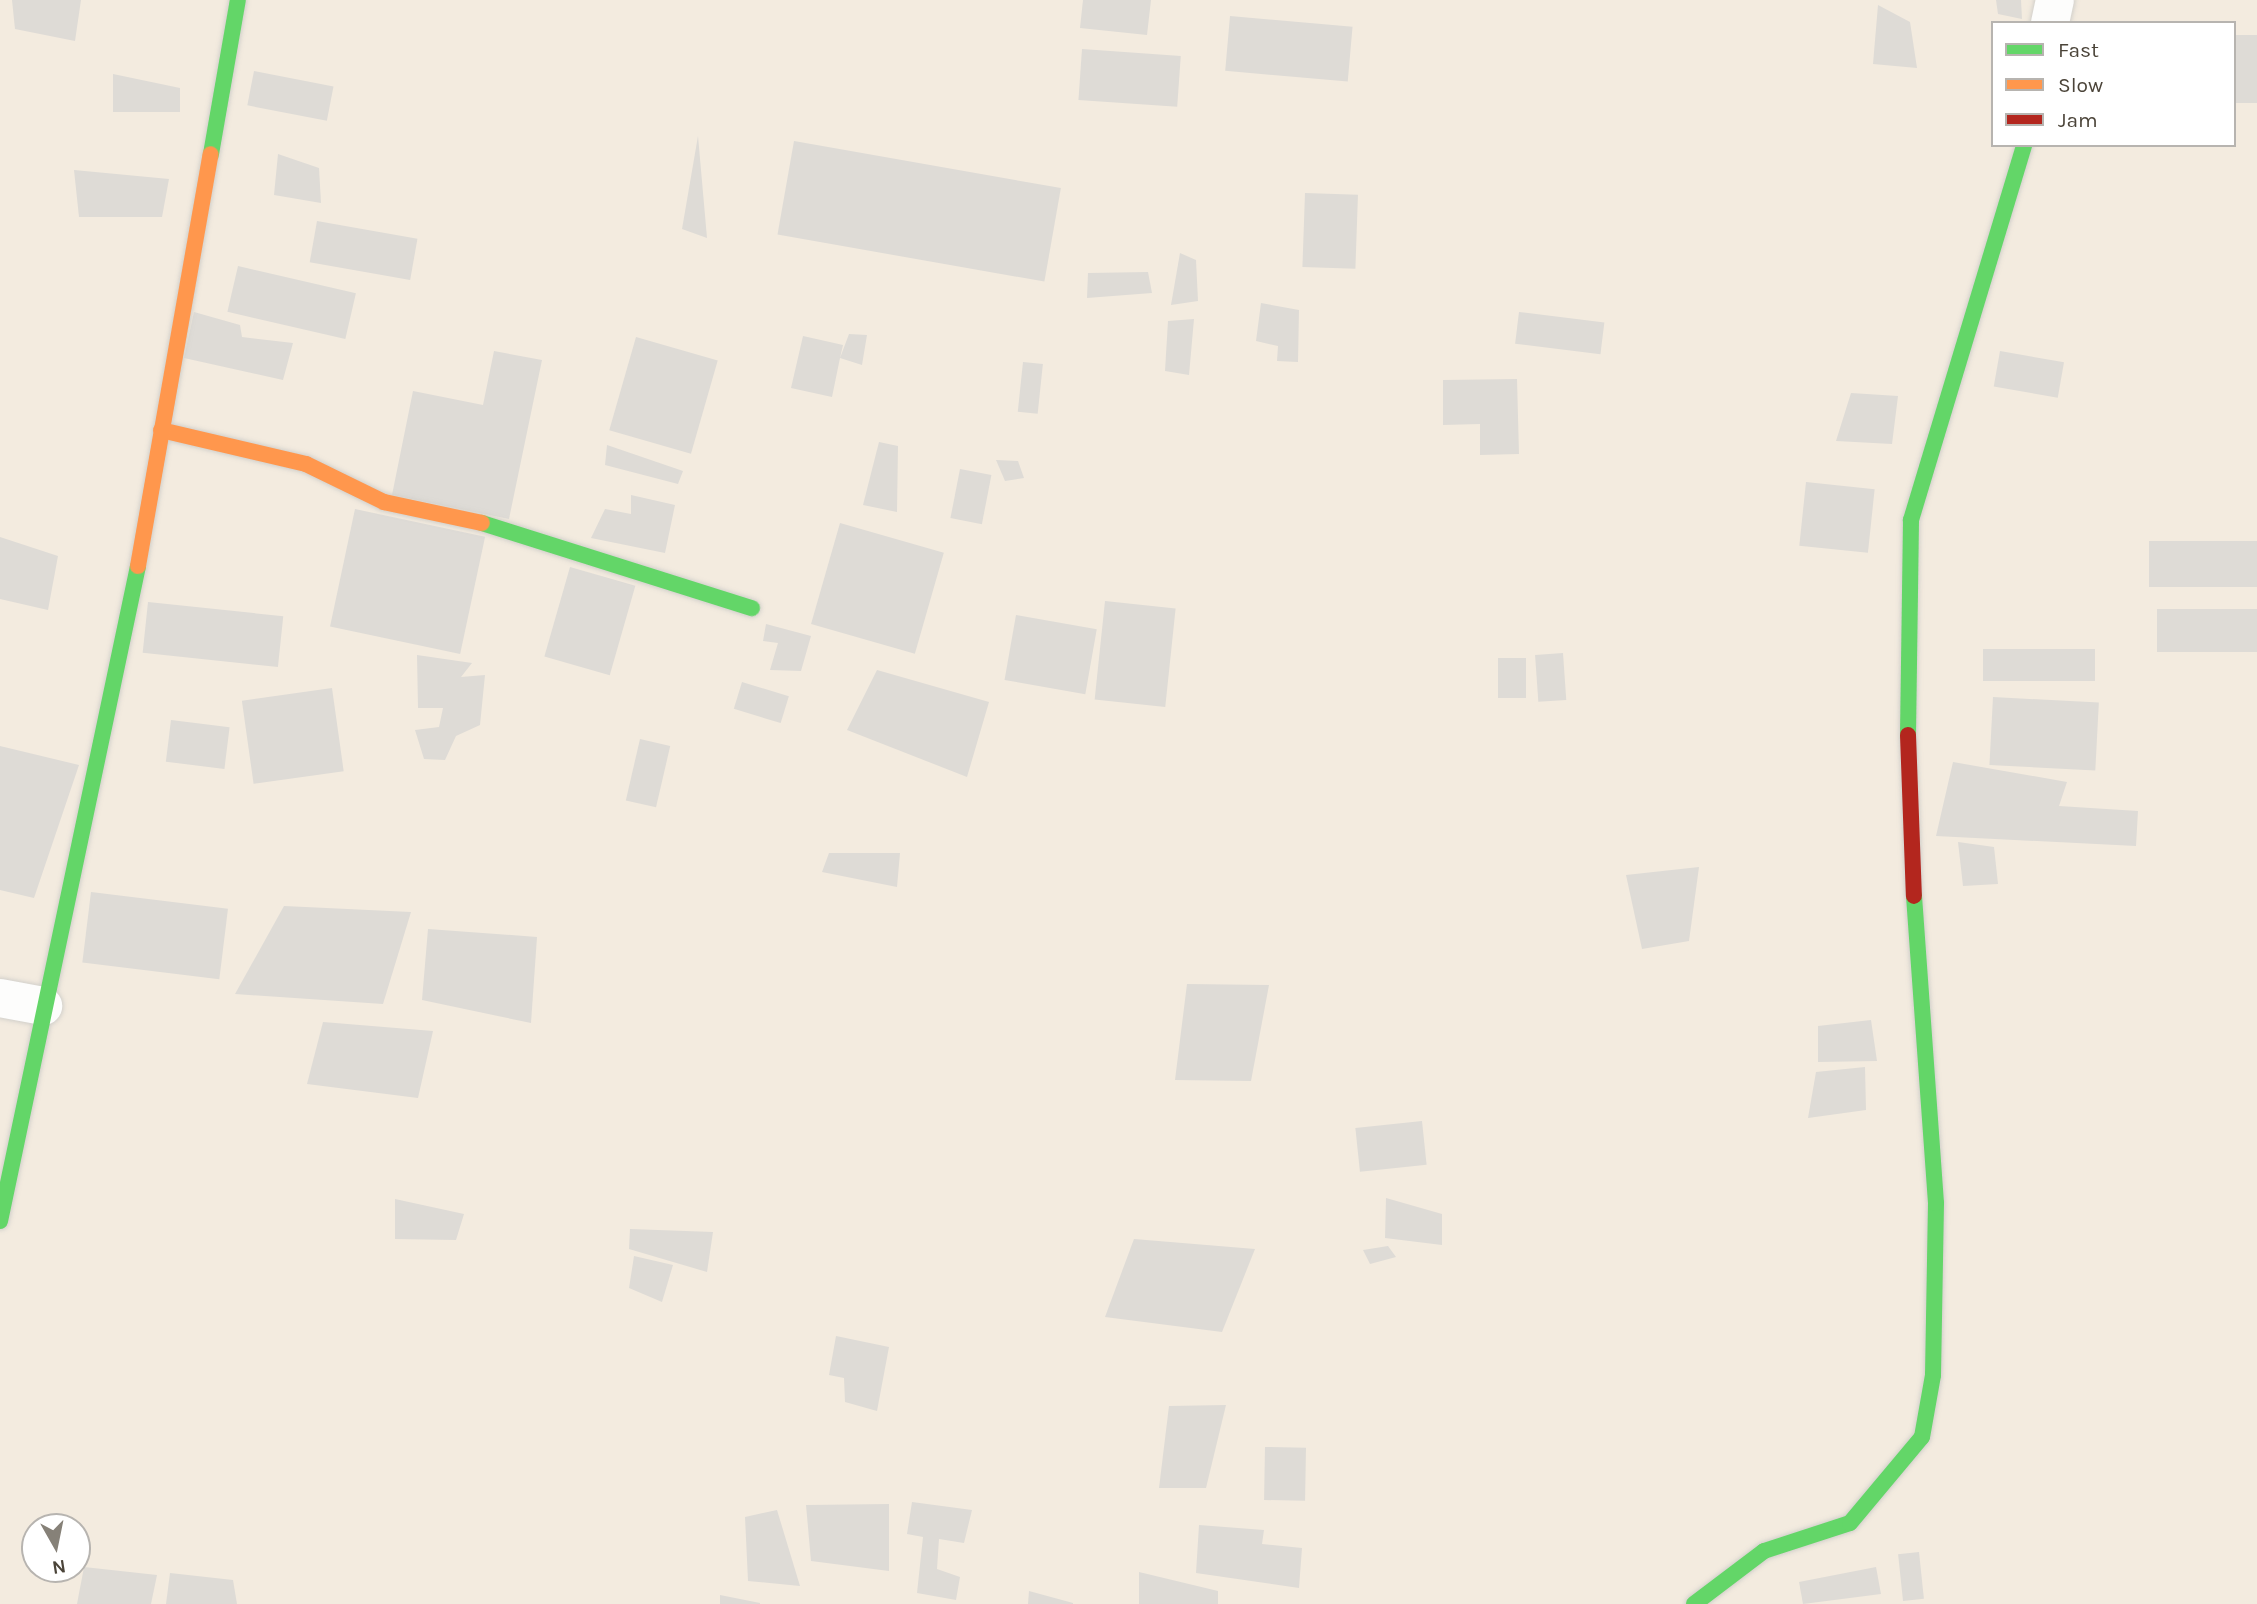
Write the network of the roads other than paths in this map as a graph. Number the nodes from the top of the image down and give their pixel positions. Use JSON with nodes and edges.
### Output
{"nodes":[{"id":1,"x":238,"y":0,"type":"edge"},
{"id":2,"x":2055,"y":0,"type":"edge"},
{"id":3,"x":2050,"y":21,"type":"edge"},
{"id":4,"x":2023,"y":147,"type":"edge"},
{"id":5,"x":161,"y":430,"type":"junction"},
{"id":6,"x":752,"y":608,"type":"dead end"},
{"id":7,"x":0,"y":998,"type":"edge"},
{"id":8,"x":43,"y":1006,"type":"junction"},
{"id":9,"x":0,"y":1221,"type":"edge"},
{"id":10,"x":1694,"y":1604,"type":"edge"}],
"edges":[{"from":1,"to":5,"type":"street"},
{"from":2,"to":3,"type":"street"},
{"from":4,"to":10,"type":"street"},
{"from":5,"to":6,"type":"street"},
{"from":5,"to":8,"type":"street"},
{"from":7,"to":8,"type":"street"},
{"from":8,"to":9,"type":"street"}]}
